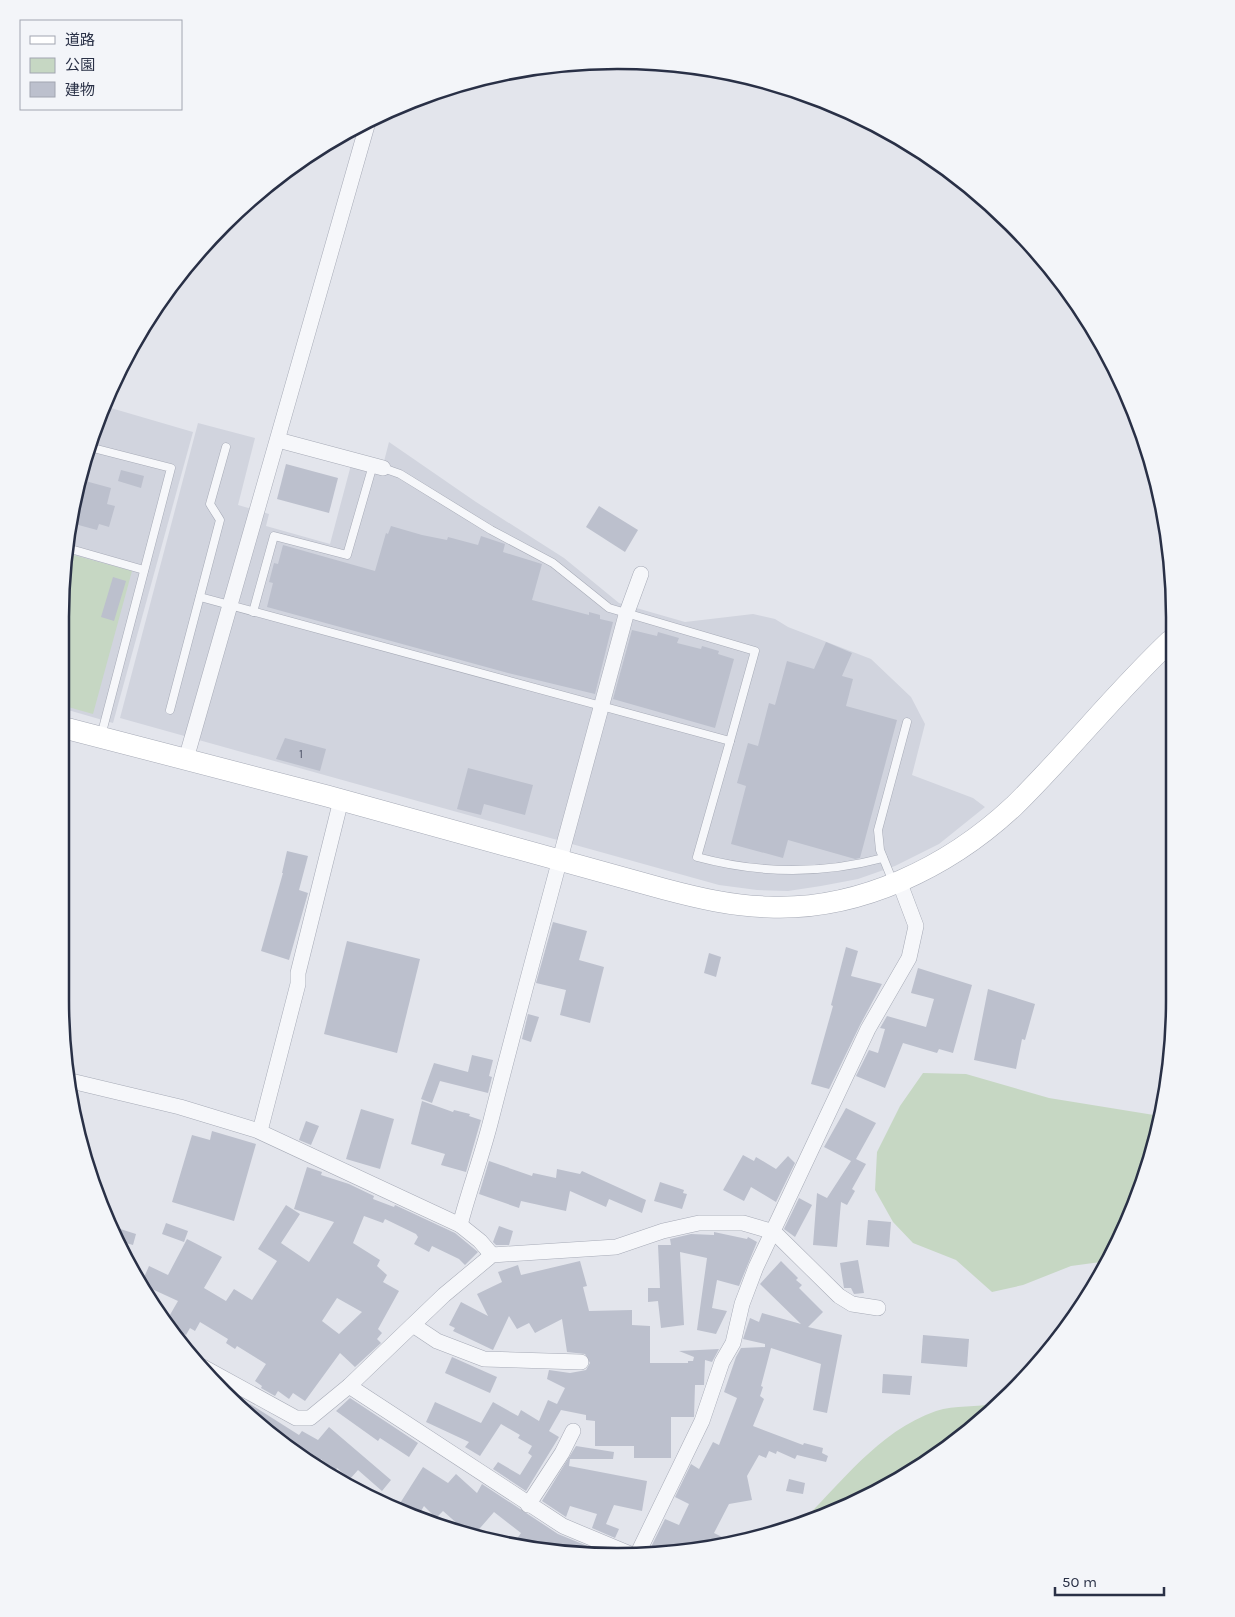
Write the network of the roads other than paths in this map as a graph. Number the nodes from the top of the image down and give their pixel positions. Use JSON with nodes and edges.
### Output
{"nodes":[{"id":1,"x":366,"y":130,"type":"edge"},
{"id":2,"x":278,"y":440,"type":"junction"},
{"id":3,"x":226,"y":447,"type":"dead end"},
{"id":4,"x":96,"y":449,"type":"edge"},
{"id":5,"x":378,"y":467,"type":"junction"},
{"id":6,"x":73,"y":550,"type":"edge"},
{"id":7,"x":144,"y":570,"type":"junction"},
{"id":8,"x":642,"y":574,"type":"dead end"},
{"id":9,"x":200,"y":598,"type":"junction"},
{"id":10,"x":231,"y":606,"type":"junction"},
{"id":11,"x":253,"y":612,"type":"junction"},
{"id":12,"x":626,"y":615,"type":"junction"},
{"id":13,"x":1166,"y":645,"type":"edge"},
{"id":14,"x":602,"y":707,"type":"junction"},
{"id":15,"x":170,"y":710,"type":"dead end"},
{"id":16,"x":907,"y":722,"type":"dead end"},
{"id":17,"x":69,"y":729,"type":"edge"},
{"id":18,"x":100,"y":738,"type":"junction"},
{"id":19,"x":730,"y":741,"type":"junction"},
{"id":20,"x":186,"y":760,"type":"junction"},
{"id":21,"x":341,"y":800,"type":"junction"},
{"id":22,"x":883,"y":858,"type":"junction"},
{"id":23,"x":560,"y":861,"type":"junction"},
{"id":24,"x":896,"y":882,"type":"junction"},
{"id":25,"x":75,"y":1082,"type":"edge"},
{"id":26,"x":260,"y":1131,"type":"junction"},
{"id":27,"x":460,"y":1225,"type":"junction"},
{"id":28,"x":774,"y":1232,"type":"junction"},
{"id":29,"x":492,"y":1255,"type":"junction"},
{"id":30,"x":878,"y":1308,"type":"dead end"},
{"id":31,"x":413,"y":1324,"type":"junction"},
{"id":32,"x":581,"y":1362,"type":"dead end"},
{"id":33,"x":220,"y":1378,"type":"edge"},
{"id":34,"x":349,"y":1386,"type":"junction"},
{"id":35,"x":573,"y":1430,"type":"dead end"},
{"id":36,"x":528,"y":1505,"type":"junction"},
{"id":37,"x":641,"y":1547,"type":"edge"},
{"id":38,"x":615,"y":1548,"type":"edge"}],
"edges":[{"from":1,"to":2,"type":"street"},
{"from":2,"to":5,"type":"street"},
{"from":2,"to":10,"type":"street"},
{"from":3,"to":9,"type":"lane"},
{"from":4,"to":7,"type":"lane"},
{"from":5,"to":11,"type":"lane"},
{"from":5,"to":12,"type":"lane"},
{"from":6,"to":7,"type":"lane"},
{"from":7,"to":18,"type":"lane"},
{"from":8,"to":12,"type":"street"},
{"from":9,"to":10,"type":"lane"},
{"from":9,"to":15,"type":"lane"},
{"from":10,"to":11,"type":"lane"},
{"from":10,"to":20,"type":"street"},
{"from":11,"to":14,"type":"lane"},
{"from":12,"to":14,"type":"street"},
{"from":12,"to":19,"type":"lane"},
{"from":13,"to":24,"type":"street"},
{"from":14,"to":19,"type":"lane"},
{"from":14,"to":23,"type":"street"},
{"from":16,"to":22,"type":"lane"},
{"from":17,"to":18,"type":"street"},
{"from":18,"to":20,"type":"street"},
{"from":19,"to":22,"type":"lane"},
{"from":20,"to":21,"type":"street"},
{"from":21,"to":23,"type":"street"},
{"from":21,"to":26,"type":"street"},
{"from":22,"to":24,"type":"lane"},
{"from":23,"to":24,"type":"street"},
{"from":23,"to":27,"type":"street"},
{"from":24,"to":28,"type":"street"},
{"from":25,"to":26,"type":"street"},
{"from":26,"to":27,"type":"street"},
{"from":27,"to":29,"type":"street"},
{"from":28,"to":29,"type":"street"},
{"from":28,"to":30,"type":"street"},
{"from":28,"to":37,"type":"street"},
{"from":29,"to":31,"type":"street"},
{"from":31,"to":32,"type":"street"},
{"from":31,"to":34,"type":"street"},
{"from":33,"to":34,"type":"street"},
{"from":34,"to":36,"type":"street"},
{"from":35,"to":36,"type":"street"},
{"from":36,"to":38,"type":"street"}]}
